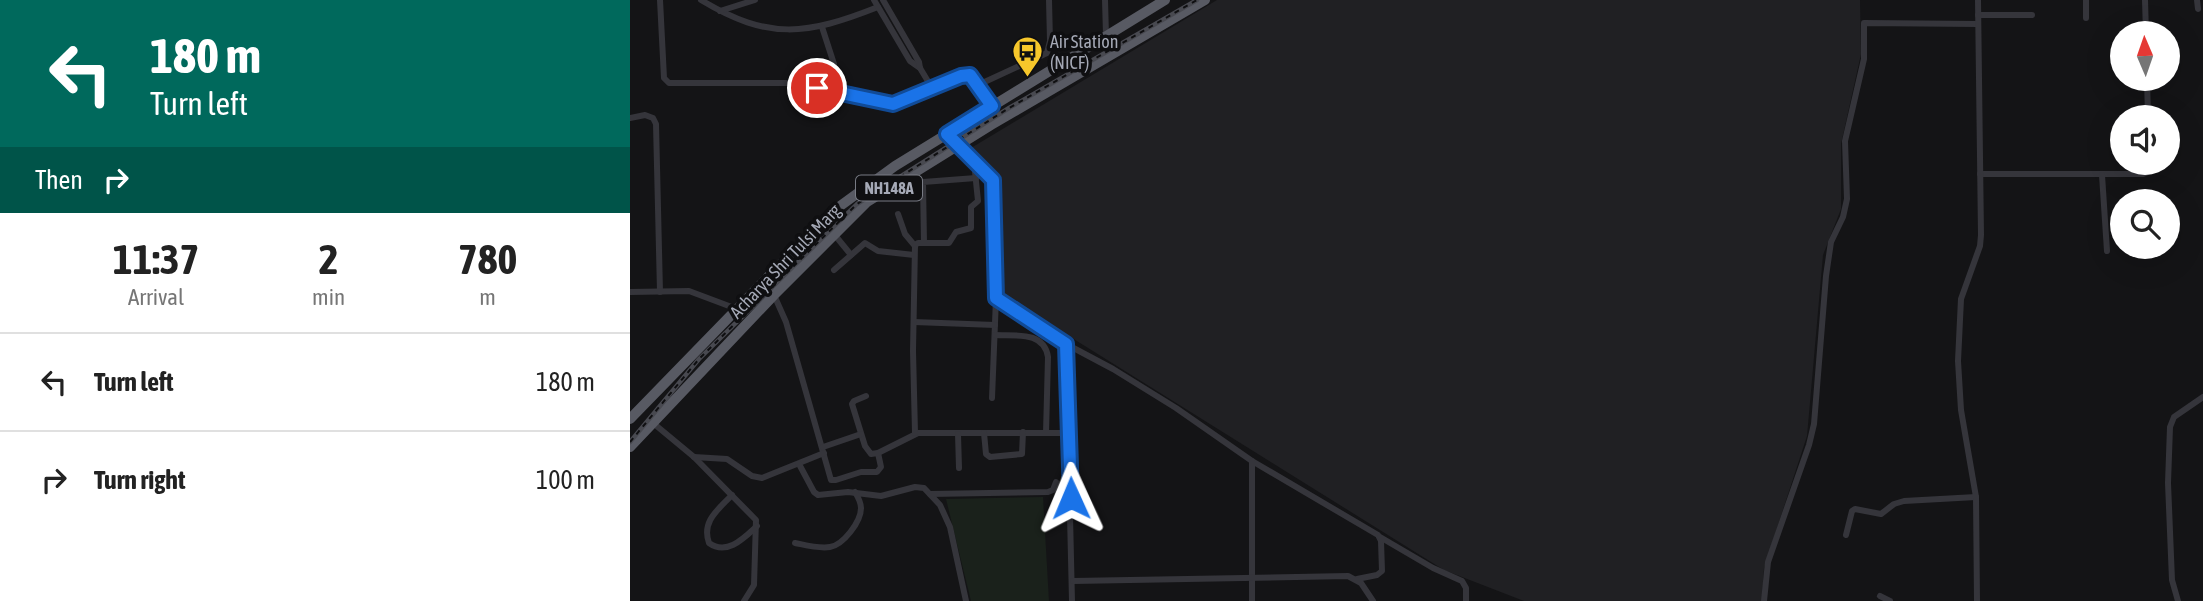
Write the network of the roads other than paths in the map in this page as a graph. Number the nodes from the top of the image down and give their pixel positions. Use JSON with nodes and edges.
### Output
{"nodes":[{"id":1,"x":660,"y":0,"type":"edge"},
{"id":2,"x":701,"y":0,"type":"edge"},
{"id":3,"x":755,"y":0,"type":"edge"},
{"id":4,"x":883,"y":0,"type":"edge"},
{"id":5,"x":1049,"y":0,"type":"edge"},
{"id":6,"x":1105,"y":0,"type":"edge"},
{"id":7,"x":1165,"y":0,"type":"edge"},
{"id":8,"x":1205,"y":0,"type":"edge"},
{"id":9,"x":1978,"y":0,"type":"edge"},
{"id":10,"x":2086,"y":0,"type":"edge"},
{"id":11,"x":2145,"y":0,"type":"edge"},
{"id":12,"x":2197,"y":0,"type":"edge"},
{"id":13,"x":876,"y":3,"type":"edge"},
{"id":14,"x":2198,"y":9,"type":"dead end"},
{"id":15,"x":720,"y":11,"type":"junction"},
{"id":16,"x":1978,"y":15,"type":"junction"},
{"id":17,"x":2032,"y":15,"type":"dead end"},
{"id":18,"x":2086,"y":19,"type":"dead end"},
{"id":19,"x":2146,"y":21,"type":"edge"},
{"id":20,"x":1978,"y":24,"type":"junction"},
{"id":21,"x":822,"y":27,"type":"junction"},
{"id":22,"x":1106,"y":35,"type":"junction"},
{"id":23,"x":920,"y":68,"type":"junction"},
{"id":24,"x":978,"y":85,"type":"junction"},
{"id":25,"x":932,"y":88,"type":"junction"},
{"id":26,"x":837,"y":93,"type":"junction"},
{"id":27,"x":992,"y":106,"type":"junction"},
{"id":28,"x":630,"y":118,"type":"edge"},
{"id":29,"x":947,"y":134,"type":"junction"},
{"id":30,"x":957,"y":145,"type":"junction"},
{"id":31,"x":974,"y":162,"type":"junction"},
{"id":32,"x":1980,"y":174,"type":"junction"},
{"id":33,"x":2102,"y":175,"type":"junction"},
{"id":34,"x":2110,"y":175,"type":"edge"},
{"id":35,"x":976,"y":178,"type":"junction"},
{"id":36,"x":898,"y":214,"type":"dead end"},
{"id":37,"x":834,"y":234,"type":"junction"},
{"id":38,"x":924,"y":243,"type":"junction"},
{"id":39,"x":915,"y":246,"type":"junction"},
{"id":40,"x":2107,"y":251,"type":"dead end"},
{"id":41,"x":850,"y":255,"type":"junction"},
{"id":42,"x":914,"y":255,"type":"junction"},
{"id":43,"x":834,"y":270,"type":"dead end"},
{"id":44,"x":630,"y":292,"type":"edge"},
{"id":45,"x":660,"y":292,"type":"junction"},
{"id":46,"x":774,"y":295,"type":"junction"},
{"id":47,"x":996,"y":298,"type":"junction"},
{"id":48,"x":738,"y":309,"type":"junction"},
{"id":49,"x":914,"y":323,"type":"junction"},
{"id":50,"x":995,"y":325,"type":"junction"},
{"id":51,"x":995,"y":335,"type":"junction"},
{"id":52,"x":1066,"y":344,"type":"junction"},
{"id":53,"x":692,"y":354,"type":"junction"},
{"id":54,"x":706,"y":367,"type":"junction"},
{"id":55,"x":866,"y":396,"type":"dead end"},
{"id":56,"x":2203,"y":397,"type":"edge"},
{"id":57,"x":992,"y":398,"type":"dead end"},
{"id":58,"x":630,"y":419,"type":"edge"},
{"id":59,"x":653,"y":423,"type":"junction"},
{"id":60,"x":1023,"y":432,"type":"junction"},
{"id":61,"x":915,"y":433,"type":"junction"},
{"id":62,"x":984,"y":433,"type":"junction"},
{"id":63,"x":1046,"y":433,"type":"junction"},
{"id":64,"x":1069,"y":433,"type":"junction"},
{"id":65,"x":861,"y":434,"type":"junction"},
{"id":66,"x":958,"y":434,"type":"junction"},
{"id":67,"x":630,"y":447,"type":"edge"},
{"id":68,"x":823,"y":450,"type":"junction"},
{"id":69,"x":878,"y":453,"type":"junction"},
{"id":70,"x":694,"y":457,"type":"junction"},
{"id":71,"x":1252,"y":461,"type":"junction"},
{"id":72,"x":799,"y":464,"type":"junction"},
{"id":73,"x":959,"y":468,"type":"dead end"},
{"id":74,"x":1056,"y":482,"type":"dead end"},
{"id":75,"x":855,"y":492,"type":"junction"},
{"id":76,"x":930,"y":494,"type":"junction"},
{"id":77,"x":732,"y":495,"type":"junction"},
{"id":78,"x":1976,"y":497,"type":"junction"},
{"id":79,"x":757,"y":526,"type":"junction"},
{"id":80,"x":1846,"y":536,"type":"dead end"},
{"id":81,"x":1380,"y":537,"type":"junction"},
{"id":82,"x":795,"y":543,"type":"dead end"},
{"id":83,"x":1252,"y":579,"type":"junction"},
{"id":84,"x":1357,"y":579,"type":"junction"},
{"id":85,"x":1073,"y":581,"type":"junction"},
{"id":86,"x":1880,"y":596,"type":"dead end"},
{"id":87,"x":744,"y":601,"type":"edge"},
{"id":88,"x":966,"y":601,"type":"edge"},
{"id":89,"x":1072,"y":601,"type":"edge"},
{"id":90,"x":1252,"y":601,"type":"edge"},
{"id":91,"x":1373,"y":601,"type":"edge"},
{"id":92,"x":1466,"y":601,"type":"edge"},
{"id":93,"x":1764,"y":601,"type":"edge"},
{"id":94,"x":1890,"y":601,"type":"edge"},
{"id":95,"x":1977,"y":601,"type":"edge"},
{"id":96,"x":2178,"y":601,"type":"edge"}],
"edges":[{"from":1,"to":26,"type":"street"},
{"from":2,"to":15,"type":"street"},
{"from":3,"to":15,"type":"street"},
{"from":4,"to":23,"type":"street"},
{"from":5,"to":24,"type":"street"},
{"from":6,"to":22,"type":"street"},
{"from":7,"to":22,"type":"highway","name":"Acharya Shri Tulsi Marg","number":"NH148A"},
{"from":8,"to":30,"type":"highway","name":"Acharya Shri Tulsi Marg","number":"NH148A"},
{"from":9,"to":16,"type":"street"},
{"from":10,"to":18,"type":"street"},
{"from":11,"to":19,"type":"street"},
{"from":12,"to":14,"type":"street"},
{"from":13,"to":21,"type":"street"},
{"from":13,"to":23,"type":"street"},
{"from":15,"to":21,"type":"street"},
{"from":16,"to":17,"type":"street"},
{"from":16,"to":20,"type":"street"},
{"from":20,"to":32,"type":"street"},
{"from":20,"to":93,"type":"street"},
{"from":21,"to":26,"type":"street"},
{"from":22,"to":27,"type":"highway","name":"Acharya Shri Tulsi Marg","number":"NH148A"},
{"from":23,"to":25,"type":"street"},
{"from":24,"to":25,"type":"street"},
{"from":24,"to":27,"type":"street"},
{"from":25,"to":26,"type":"street"},
{"from":27,"to":29,"type":"highway","name":"Acharya Shri Tulsi Marg","number":"NH148A"},
{"from":28,"to":45,"type":"street"},
{"from":29,"to":30,"type":"street"},
{"from":29,"to":48,"type":"highway","name":"Acharya Shri Tulsi Marg","number":"NH148A"},
{"from":30,"to":31,"type":"street"},
{"from":30,"to":37,"type":"highway","name":"Acharya Shri Tulsi Marg","number":"NH148A"},
{"from":31,"to":35,"type":"street"},
{"from":31,"to":47,"type":"street"},
{"from":32,"to":33,"type":"street"},
{"from":32,"to":78,"type":"street"},
{"from":33,"to":34,"type":"street"},
{"from":33,"to":40,"type":"street"},
{"from":35,"to":38,"type":"street"},
{"from":35,"to":38,"type":"street"},
{"from":36,"to":39,"type":"street"},
{"from":37,"to":41,"type":"street"},
{"from":37,"to":46,"type":"highway","name":"Acharya Shri Tulsi Marg","number":"NH148A"},
{"from":38,"to":39,"type":"street"},
{"from":39,"to":42,"type":"street"},
{"from":41,"to":42,"type":"street"},
{"from":41,"to":43,"type":"street"},
{"from":42,"to":49,"type":"street"},
{"from":44,"to":45,"type":"street"},
{"from":45,"to":48,"type":"street"},
{"from":46,"to":54,"type":"highway","name":"Acharya Shri Tulsi Marg","number":"NH148A"},
{"from":46,"to":68,"type":"street"},
{"from":47,"to":50,"type":"street"},
{"from":47,"to":52,"type":"street"},
{"from":48,"to":53,"type":"highway","name":"Acharya Shri Tulsi Marg","number":"NH148A"},
{"from":49,"to":50,"type":"street"},
{"from":49,"to":61,"type":"street"},
{"from":50,"to":51,"type":"street"},
{"from":51,"to":57,"type":"street"},
{"from":51,"to":63,"type":"street"},
{"from":52,"to":64,"type":"street"},
{"from":52,"to":71,"type":"street"},
{"from":53,"to":54,"type":"highway"},
{"from":53,"to":58,"type":"highway","name":"Acharya Shri Tulsi Marg","number":"NH148A"},
{"from":54,"to":59,"type":"highway","name":"Acharya Shri Tulsi Marg","number":"NH148A"},
{"from":55,"to":65,"type":"street"},
{"from":56,"to":96,"type":"street"},
{"from":59,"to":67,"type":"highway","name":"Acharya Shri Tulsi Marg","number":"NH148A"},
{"from":59,"to":70,"type":"street"},
{"from":60,"to":62,"type":"street"},
{"from":60,"to":62,"type":"street"},
{"from":60,"to":63,"type":"street"},
{"from":61,"to":66,"type":"street"},
{"from":61,"to":69,"type":"street"},
{"from":62,"to":66,"type":"street"},
{"from":63,"to":64,"type":"street"},
{"from":64,"to":85,"type":"street"},
{"from":65,"to":68,"type":"street"},
{"from":65,"to":69,"type":"street"},
{"from":66,"to":73,"type":"street"},
{"from":68,"to":69,"type":"street"},
{"from":68,"to":72,"type":"street"},
{"from":70,"to":72,"type":"street"},
{"from":70,"to":77,"type":"street"},
{"from":71,"to":81,"type":"street"},
{"from":71,"to":83,"type":"street"},
{"from":72,"to":75,"type":"street"},
{"from":74,"to":76,"type":"street"},
{"from":75,"to":76,"type":"street"},
{"from":75,"to":82,"type":"street"},
{"from":76,"to":88,"type":"street"},
{"from":77,"to":79,"type":"street"},
{"from":77,"to":79,"type":"street"},
{"from":78,"to":80,"type":"street"},
{"from":78,"to":95,"type":"street"},
{"from":79,"to":87,"type":"street"},
{"from":81,"to":84,"type":"street"},
{"from":81,"to":92,"type":"street"},
{"from":83,"to":84,"type":"street"},
{"from":83,"to":85,"type":"street"},
{"from":83,"to":90,"type":"street"},
{"from":84,"to":91,"type":"street"},
{"from":85,"to":89,"type":"street"},
{"from":86,"to":94,"type":"street"}]}
